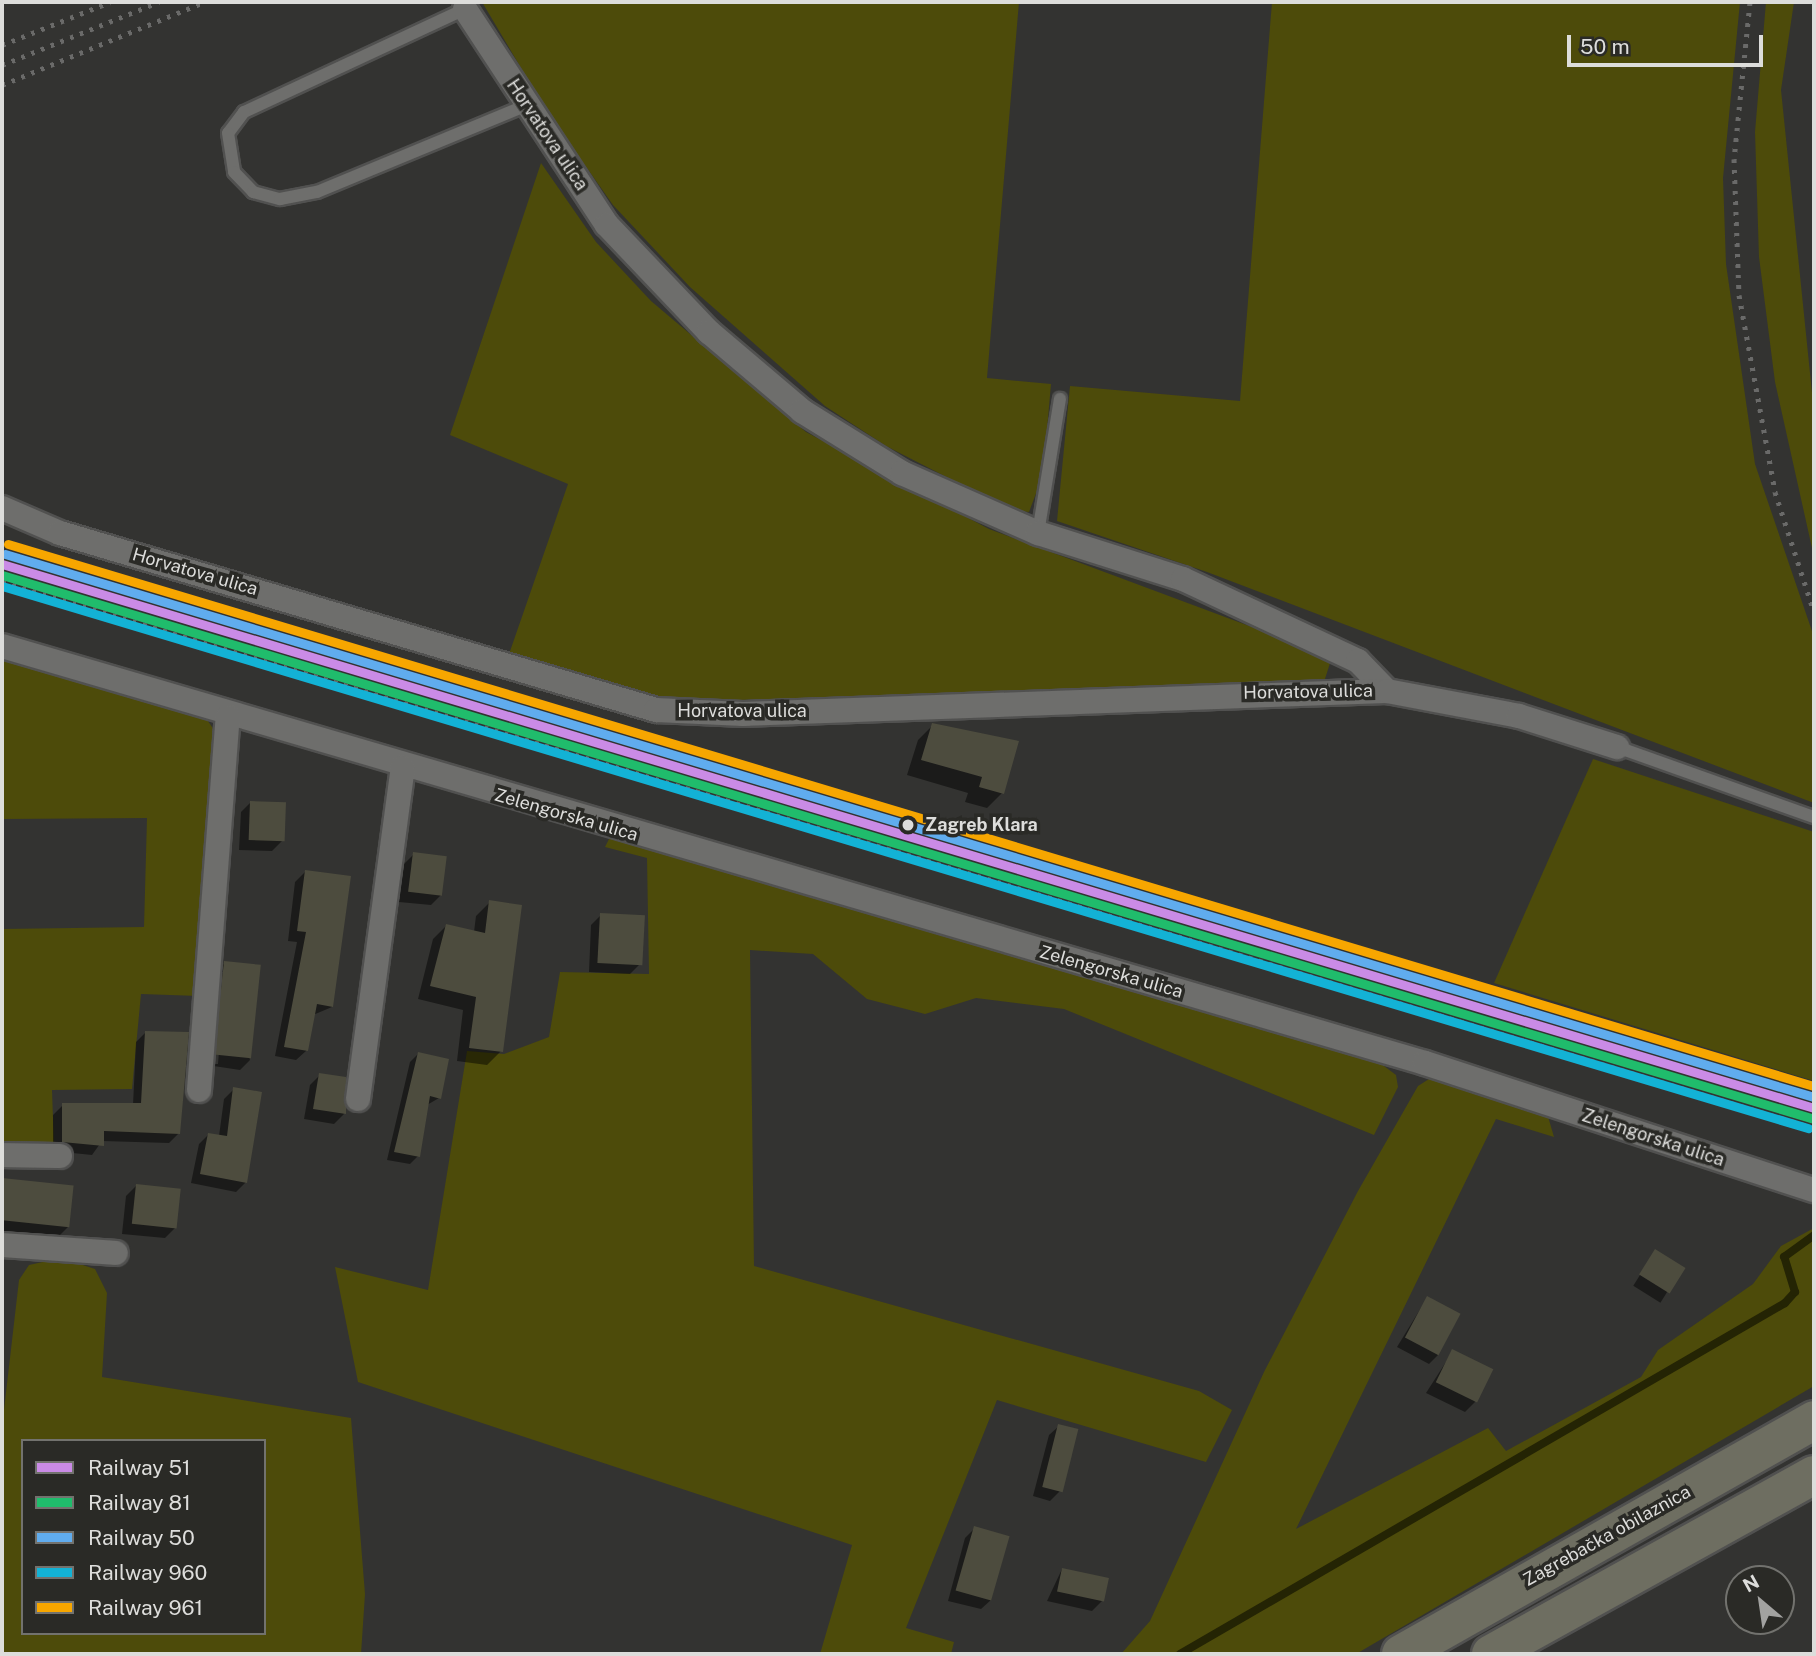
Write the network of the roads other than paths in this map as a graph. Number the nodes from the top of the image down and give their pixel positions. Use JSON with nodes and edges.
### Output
{"nodes":[{"id":1,"x":465,"y":9,"type":"joint"},
{"id":2,"x":527,"y":105,"type":"junction"},
{"id":3,"x":1059,"y":399,"type":"dead end"},
{"id":4,"x":2,"y":508,"type":"edge"},
{"id":5,"x":1038,"y":533,"type":"junction"},
{"id":6,"x":2,"y":646,"type":"edge"},
{"id":7,"x":1387,"y":691,"type":"junction"},
{"id":8,"x":228,"y":717,"type":"junction"},
{"id":9,"x":1616,"y":747,"type":"joint"},
{"id":10,"x":403,"y":768,"type":"junction"},
{"id":11,"x":1814,"y":817,"type":"edge"},
{"id":12,"x":199,"y":1090,"type":"dead end"},
{"id":13,"x":358,"y":1099,"type":"dead end"},
{"id":14,"x":2,"y":1155,"type":"edge"},
{"id":15,"x":60,"y":1156,"type":"dead end"},
{"id":16,"x":1814,"y":1190,"type":"edge"},
{"id":17,"x":2,"y":1245,"type":"edge"},
{"id":18,"x":116,"y":1253,"type":"dead end"},
{"id":19,"x":1814,"y":1420,"type":"edge"},
{"id":20,"x":1814,"y":1475,"type":"edge"},
{"id":21,"x":1401,"y":1654,"type":"edge"},
{"id":22,"x":1491,"y":1654,"type":"edge"}],
"edges":[{"from":1,"to":2,"type":"street","name":"Horvatova ulica"},
{"from":1,"to":2,"type":"lane"},
{"from":2,"to":5,"type":"street","name":"Horvatova ulica"},
{"from":3,"to":5,"type":"lane"},
{"from":4,"to":7,"type":"street","name":"Horvatova ulica"},
{"from":5,"to":7,"type":"street","name":"Horvatova ulica"},
{"from":6,"to":8,"type":"street","name":"Zelengorska ulica"},
{"from":7,"to":9,"type":"street","name":"Horvatova ulica"},
{"from":8,"to":10,"type":"street","name":"Zelengorska ulica"},
{"from":8,"to":12,"type":"street"},
{"from":9,"to":11,"type":"lane","name":"Horvatova ulica"},
{"from":10,"to":13,"type":"street"},
{"from":10,"to":16,"type":"street","name":"Zelengorska ulica"},
{"from":14,"to":15,"type":"street"},
{"from":17,"to":18,"type":"street"},
{"from":19,"to":21,"type":"highway","name":"Zagrebačka obilaznica"},
{"from":20,"to":22,"type":"highway"}]}
